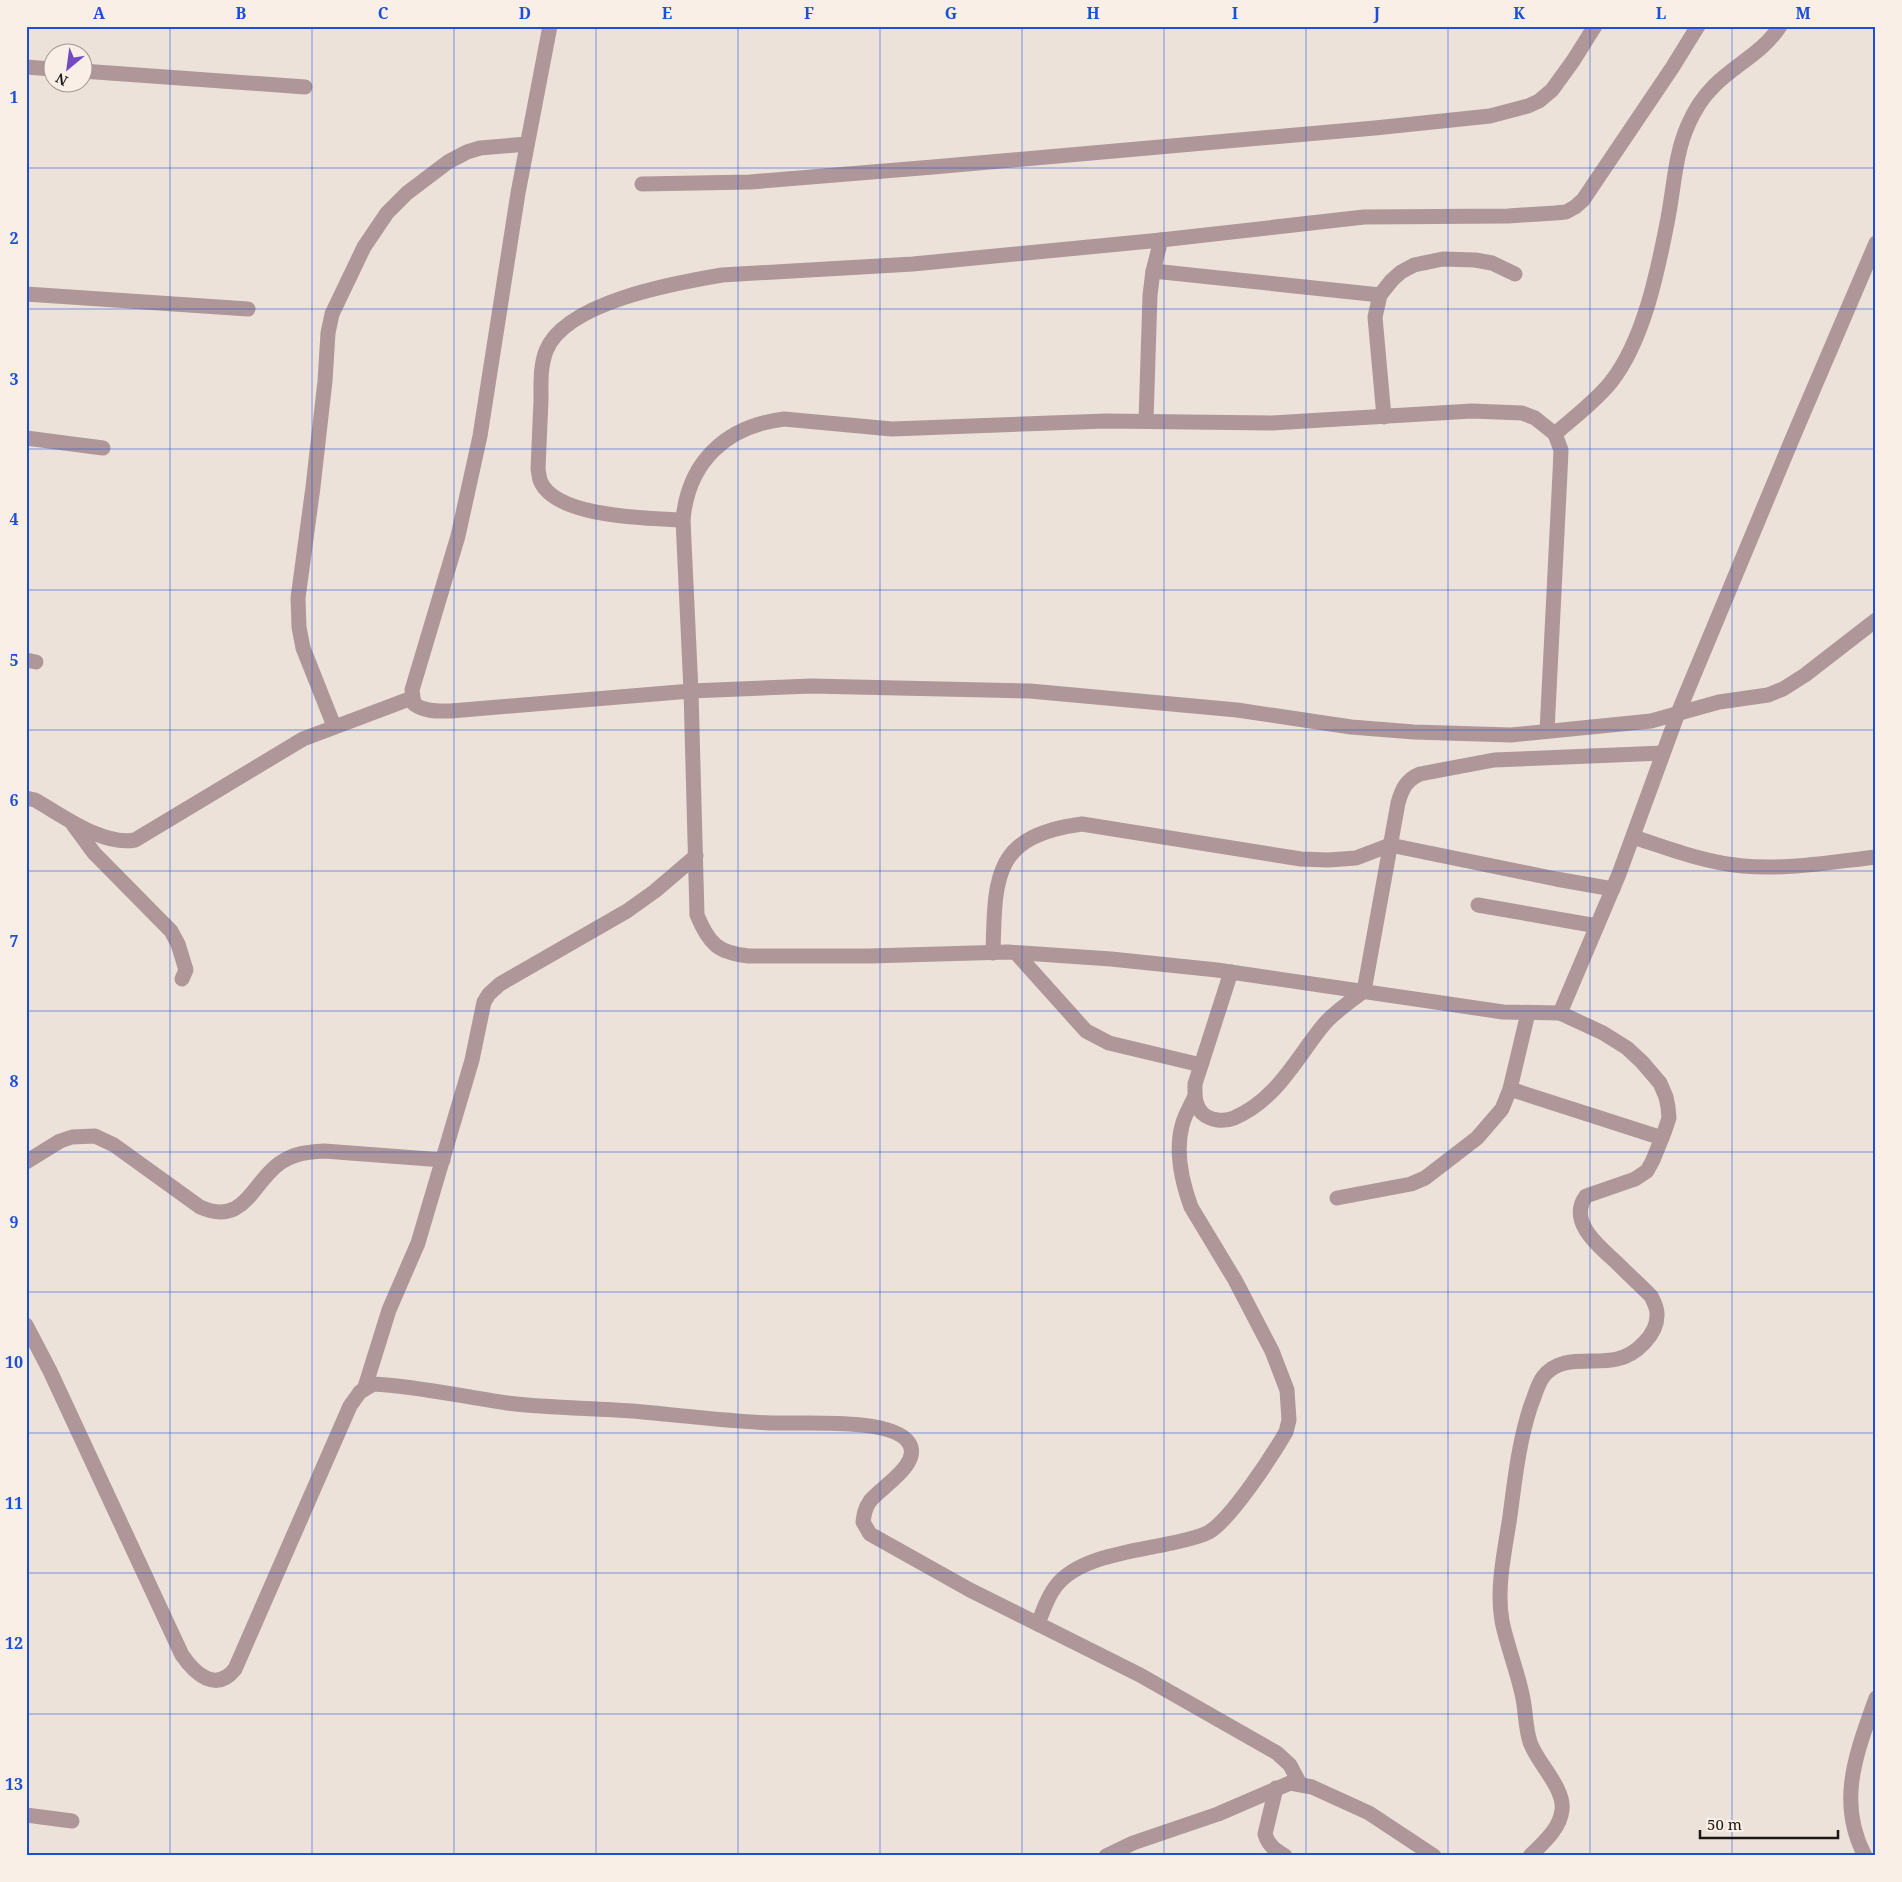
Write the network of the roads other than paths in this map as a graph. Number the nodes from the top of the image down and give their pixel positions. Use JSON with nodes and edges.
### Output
{"nodes":[{"id":1,"x":550,"y":26,"type":"edge"},
{"id":2,"x":1595,"y":26,"type":"edge"},
{"id":3,"x":1698,"y":26,"type":"edge"},
{"id":4,"x":1780,"y":26,"type":"edge"},
{"id":5,"x":26,"y":67,"type":"edge"},
{"id":6,"x":42,"y":68,"type":"edge"},
{"id":7,"x":92,"y":72,"type":"edge"},
{"id":8,"x":305,"y":87,"type":"dead end"},
{"id":9,"x":527,"y":144,"type":"junction"},
{"id":10,"x":642,"y":184,"type":"dead end"},
{"id":11,"x":1161,"y":240,"type":"junction"},
{"id":12,"x":1876,"y":243,"type":"edge"},
{"id":13,"x":1153,"y":271,"type":"junction"},
{"id":14,"x":1515,"y":274,"type":"dead end"},
{"id":15,"x":26,"y":294,"type":"edge"},
{"id":16,"x":1380,"y":296,"type":"junction"},
{"id":17,"x":248,"y":309,"type":"dead end"},
{"id":18,"x":1384,"y":417,"type":"junction"},
{"id":19,"x":1146,"y":421,"type":"junction"},
{"id":20,"x":1555,"y":434,"type":"junction"},
{"id":21,"x":26,"y":438,"type":"edge"},
{"id":22,"x":103,"y":448,"type":"dead end"},
{"id":23,"x":683,"y":520,"type":"junction"},
{"id":24,"x":1876,"y":620,"type":"edge"},
{"id":25,"x":692,"y":692,"type":"junction"},
{"id":26,"x":412,"y":698,"type":"junction"},
{"id":27,"x":1678,"y":713,"type":"junction"},
{"id":28,"x":334,"y":726,"type":"junction"},
{"id":29,"x":1547,"y":731,"type":"junction"},
{"id":30,"x":1663,"y":753,"type":"junction"},
{"id":31,"x":26,"y":798,"type":"edge"},
{"id":32,"x":71,"y":822,"type":"junction"},
{"id":33,"x":1632,"y":837,"type":"junction"},
{"id":34,"x":1390,"y":845,"type":"junction"},
{"id":35,"x":696,"y":856,"type":"junction"},
{"id":36,"x":1876,"y":857,"type":"edge"},
{"id":37,"x":1613,"y":889,"type":"junction"},
{"id":38,"x":1478,"y":905,"type":"dead end"},
{"id":39,"x":1597,"y":926,"type":"junction"},
{"id":40,"x":993,"y":952,"type":"junction"},
{"id":41,"x":1016,"y":953,"type":"junction"},
{"id":42,"x":1231,"y":972,"type":"junction"},
{"id":43,"x":182,"y":980,"type":"dead end"},
{"id":44,"x":1364,"y":991,"type":"junction"},
{"id":45,"x":1528,"y":1012,"type":"junction"},
{"id":46,"x":1560,"y":1013,"type":"junction"},
{"id":47,"x":1201,"y":1065,"type":"junction"},
{"id":48,"x":1510,"y":1089,"type":"junction"},
{"id":49,"x":1194,"y":1098,"type":"junction"},
{"id":50,"x":1662,"y":1138,"type":"junction"},
{"id":51,"x":443,"y":1160,"type":"junction"},
{"id":52,"x":26,"y":1162,"type":"edge"},
{"id":53,"x":1337,"y":1198,"type":"dead end"},
{"id":54,"x":26,"y":1325,"type":"edge"},
{"id":55,"x":366,"y":1387,"type":"junction"},
{"id":56,"x":1038,"y":1624,"type":"junction"},
{"id":57,"x":1876,"y":1698,"type":"edge"},
{"id":58,"x":1300,"y":1784,"type":"junction"},
{"id":59,"x":1276,"y":1788,"type":"junction"},
{"id":60,"x":26,"y":1815,"type":"edge"},
{"id":61,"x":72,"y":1821,"type":"dead end"},
{"id":62,"x":1106,"y":1856,"type":"edge"},
{"id":63,"x":1285,"y":1856,"type":"edge"},
{"id":64,"x":1434,"y":1856,"type":"edge"},
{"id":65,"x":1530,"y":1856,"type":"edge"},
{"id":66,"x":1865,"y":1856,"type":"edge"}],
"edges":[{"from":1,"to":9,"type":"street"},
{"from":2,"to":10,"type":"street"},
{"from":3,"to":11,"type":"street"},
{"from":4,"to":20,"type":"street"},
{"from":5,"to":6,"type":"street"},
{"from":7,"to":8,"type":"street"},
{"from":9,"to":26,"type":"street"},
{"from":9,"to":28,"type":"street"},
{"from":11,"to":13,"type":"street"},
{"from":11,"to":23,"type":"street"},
{"from":12,"to":27,"type":"street"},
{"from":13,"to":16,"type":"street"},
{"from":13,"to":19,"type":"street"},
{"from":14,"to":16,"type":"street"},
{"from":15,"to":17,"type":"street"},
{"from":16,"to":18,"type":"street"},
{"from":18,"to":19,"type":"street"},
{"from":18,"to":20,"type":"street"},
{"from":19,"to":23,"type":"street"},
{"from":20,"to":29,"type":"street"},
{"from":21,"to":22,"type":"street"},
{"from":23,"to":25,"type":"street"},
{"from":24,"to":27,"type":"street"},
{"from":25,"to":26,"type":"street"},
{"from":25,"to":29,"type":"street"},
{"from":25,"to":35,"type":"street"},
{"from":26,"to":28,"type":"street"},
{"from":27,"to":29,"type":"street"},
{"from":27,"to":30,"type":"street"},
{"from":28,"to":32,"type":"street"},
{"from":30,"to":33,"type":"street"},
{"from":30,"to":34,"type":"street"},
{"from":31,"to":32,"type":"street"},
{"from":32,"to":43,"type":"street"},
{"from":33,"to":36,"type":"street"},
{"from":33,"to":37,"type":"street"},
{"from":34,"to":37,"type":"street"},
{"from":34,"to":40,"type":"street"},
{"from":34,"to":44,"type":"street"},
{"from":35,"to":40,"type":"street"},
{"from":35,"to":51,"type":"street"},
{"from":37,"to":39,"type":"street"},
{"from":38,"to":39,"type":"street"},
{"from":39,"to":46,"type":"street"},
{"from":40,"to":41,"type":"street"},
{"from":41,"to":42,"type":"street"},
{"from":41,"to":47,"type":"street"},
{"from":42,"to":44,"type":"street"},
{"from":42,"to":47,"type":"street"},
{"from":44,"to":45,"type":"street"},
{"from":44,"to":49,"type":"street"},
{"from":45,"to":46,"type":"street"},
{"from":45,"to":48,"type":"street"},
{"from":46,"to":50,"type":"street"},
{"from":47,"to":49,"type":"street"},
{"from":48,"to":50,"type":"street"},
{"from":48,"to":53,"type":"street"},
{"from":49,"to":56,"type":"street"},
{"from":50,"to":65,"type":"street"},
{"from":51,"to":52,"type":"street"},
{"from":51,"to":55,"type":"street"},
{"from":54,"to":55,"type":"street"},
{"from":55,"to":56,"type":"street"},
{"from":56,"to":58,"type":"street"},
{"from":57,"to":66,"type":"street"},
{"from":58,"to":59,"type":"street"},
{"from":58,"to":64,"type":"street"},
{"from":59,"to":62,"type":"street"},
{"from":59,"to":63,"type":"street"},
{"from":60,"to":61,"type":"street"}]}
